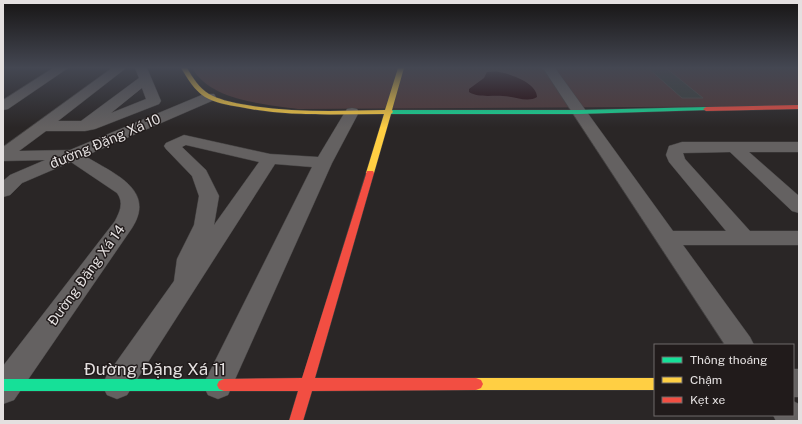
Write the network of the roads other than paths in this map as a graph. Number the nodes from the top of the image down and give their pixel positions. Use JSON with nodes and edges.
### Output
{"nodes":[{"id":1,"x":31,"y":88,"type":"edge"},
{"id":2,"x":94,"y":88,"type":"edge"},
{"id":3,"x":128,"y":88,"type":"edge"},
{"id":4,"x":149,"y":88,"type":"edge"},
{"id":5,"x":198,"y":88,"type":"edge"},
{"id":6,"x":395,"y":88,"type":"edge"},
{"id":7,"x":562,"y":88,"type":"edge"},
{"id":8,"x":209,"y":97,"type":"junction"},
{"id":9,"x":3,"y":106,"type":"edge"},
{"id":10,"x":799,"y":107,"type":"edge"},
{"id":11,"x":352,"y":112,"type":"junction"},
{"id":12,"x":388,"y":112,"type":"junction"},
{"id":13,"x":579,"y":112,"type":"junction"},
{"id":14,"x":43,"y":126,"type":"junction"},
{"id":15,"x":85,"y":126,"type":"junction"},
{"id":16,"x":734,"y":147,"type":"junction"},
{"id":17,"x":799,"y":147,"type":"edge"},
{"id":18,"x":3,"y":155,"type":"edge"},
{"id":19,"x":72,"y":155,"type":"junction"},
{"id":20,"x":270,"y":160,"type":"junction"},
{"id":21,"x":323,"y":163,"type":"junction"},
{"id":22,"x":3,"y":191,"type":"edge"},
{"id":23,"x":799,"y":207,"type":"edge"},
{"id":24,"x":666,"y":238,"type":"junction"},
{"id":25,"x":744,"y":238,"type":"junction"},
{"id":26,"x":799,"y":238,"type":"edge"},
{"id":27,"x":186,"y":281,"type":"junction"},
{"id":28,"x":739,"y":344,"type":"edge"},
{"id":29,"x":307,"y":384,"type":"junction"},
{"id":30,"x":654,"y":384,"type":"edge"},
{"id":31,"x":116,"y":385,"type":"junction"},
{"id":32,"x":218,"y":385,"type":"junction"},
{"id":33,"x":4,"y":387,"type":"edge"},
{"id":34,"x":296,"y":421,"type":"edge"}],
"edges":[{"from":1,"to":9,"type":"street"},
{"from":2,"to":14,"type":"street"},
{"from":3,"to":15,"type":"street"},
{"from":4,"to":15,"type":"street"},
{"from":5,"to":8,"type":"street"},
{"from":6,"to":12,"type":"street"},
{"from":7,"to":13,"type":"street"},
{"from":8,"to":11,"type":"street"},
{"from":8,"to":19,"type":"street","name":"đường Đặng Xá 10"},
{"from":10,"to":13,"type":"street"},
{"from":11,"to":12,"type":"street"},
{"from":11,"to":21,"type":"street"},
{"from":12,"to":13,"type":"street"},
{"from":12,"to":29,"type":"street"},
{"from":13,"to":24,"type":"street"},
{"from":14,"to":15,"type":"street"},
{"from":14,"to":18,"type":"street"},
{"from":16,"to":17,"type":"street"},
{"from":16,"to":23,"type":"street"},
{"from":16,"to":25,"type":"street"},
{"from":18,"to":19,"type":"street"},
{"from":19,"to":22,"type":"street","name":"đường Đặng Xá 10"},
{"from":19,"to":33,"type":"street","name":"Đường Đặng Xá 14"},
{"from":20,"to":21,"type":"street"},
{"from":20,"to":27,"type":"street"},
{"from":20,"to":27,"type":"street"},
{"from":21,"to":32,"type":"street"},
{"from":24,"to":25,"type":"street"},
{"from":24,"to":28,"type":"street"},
{"from":25,"to":26,"type":"street"},
{"from":27,"to":31,"type":"street"},
{"from":29,"to":30,"type":"street","name":"Đường Đặng Xá 11"},
{"from":29,"to":32,"type":"street","name":"Đường Đặng Xá 11"},
{"from":29,"to":34,"type":"street"},
{"from":31,"to":32,"type":"street","name":"Đường Đặng Xá 11"},
{"from":31,"to":33,"type":"street","name":"Đường Đặng Xá 11"}]}
